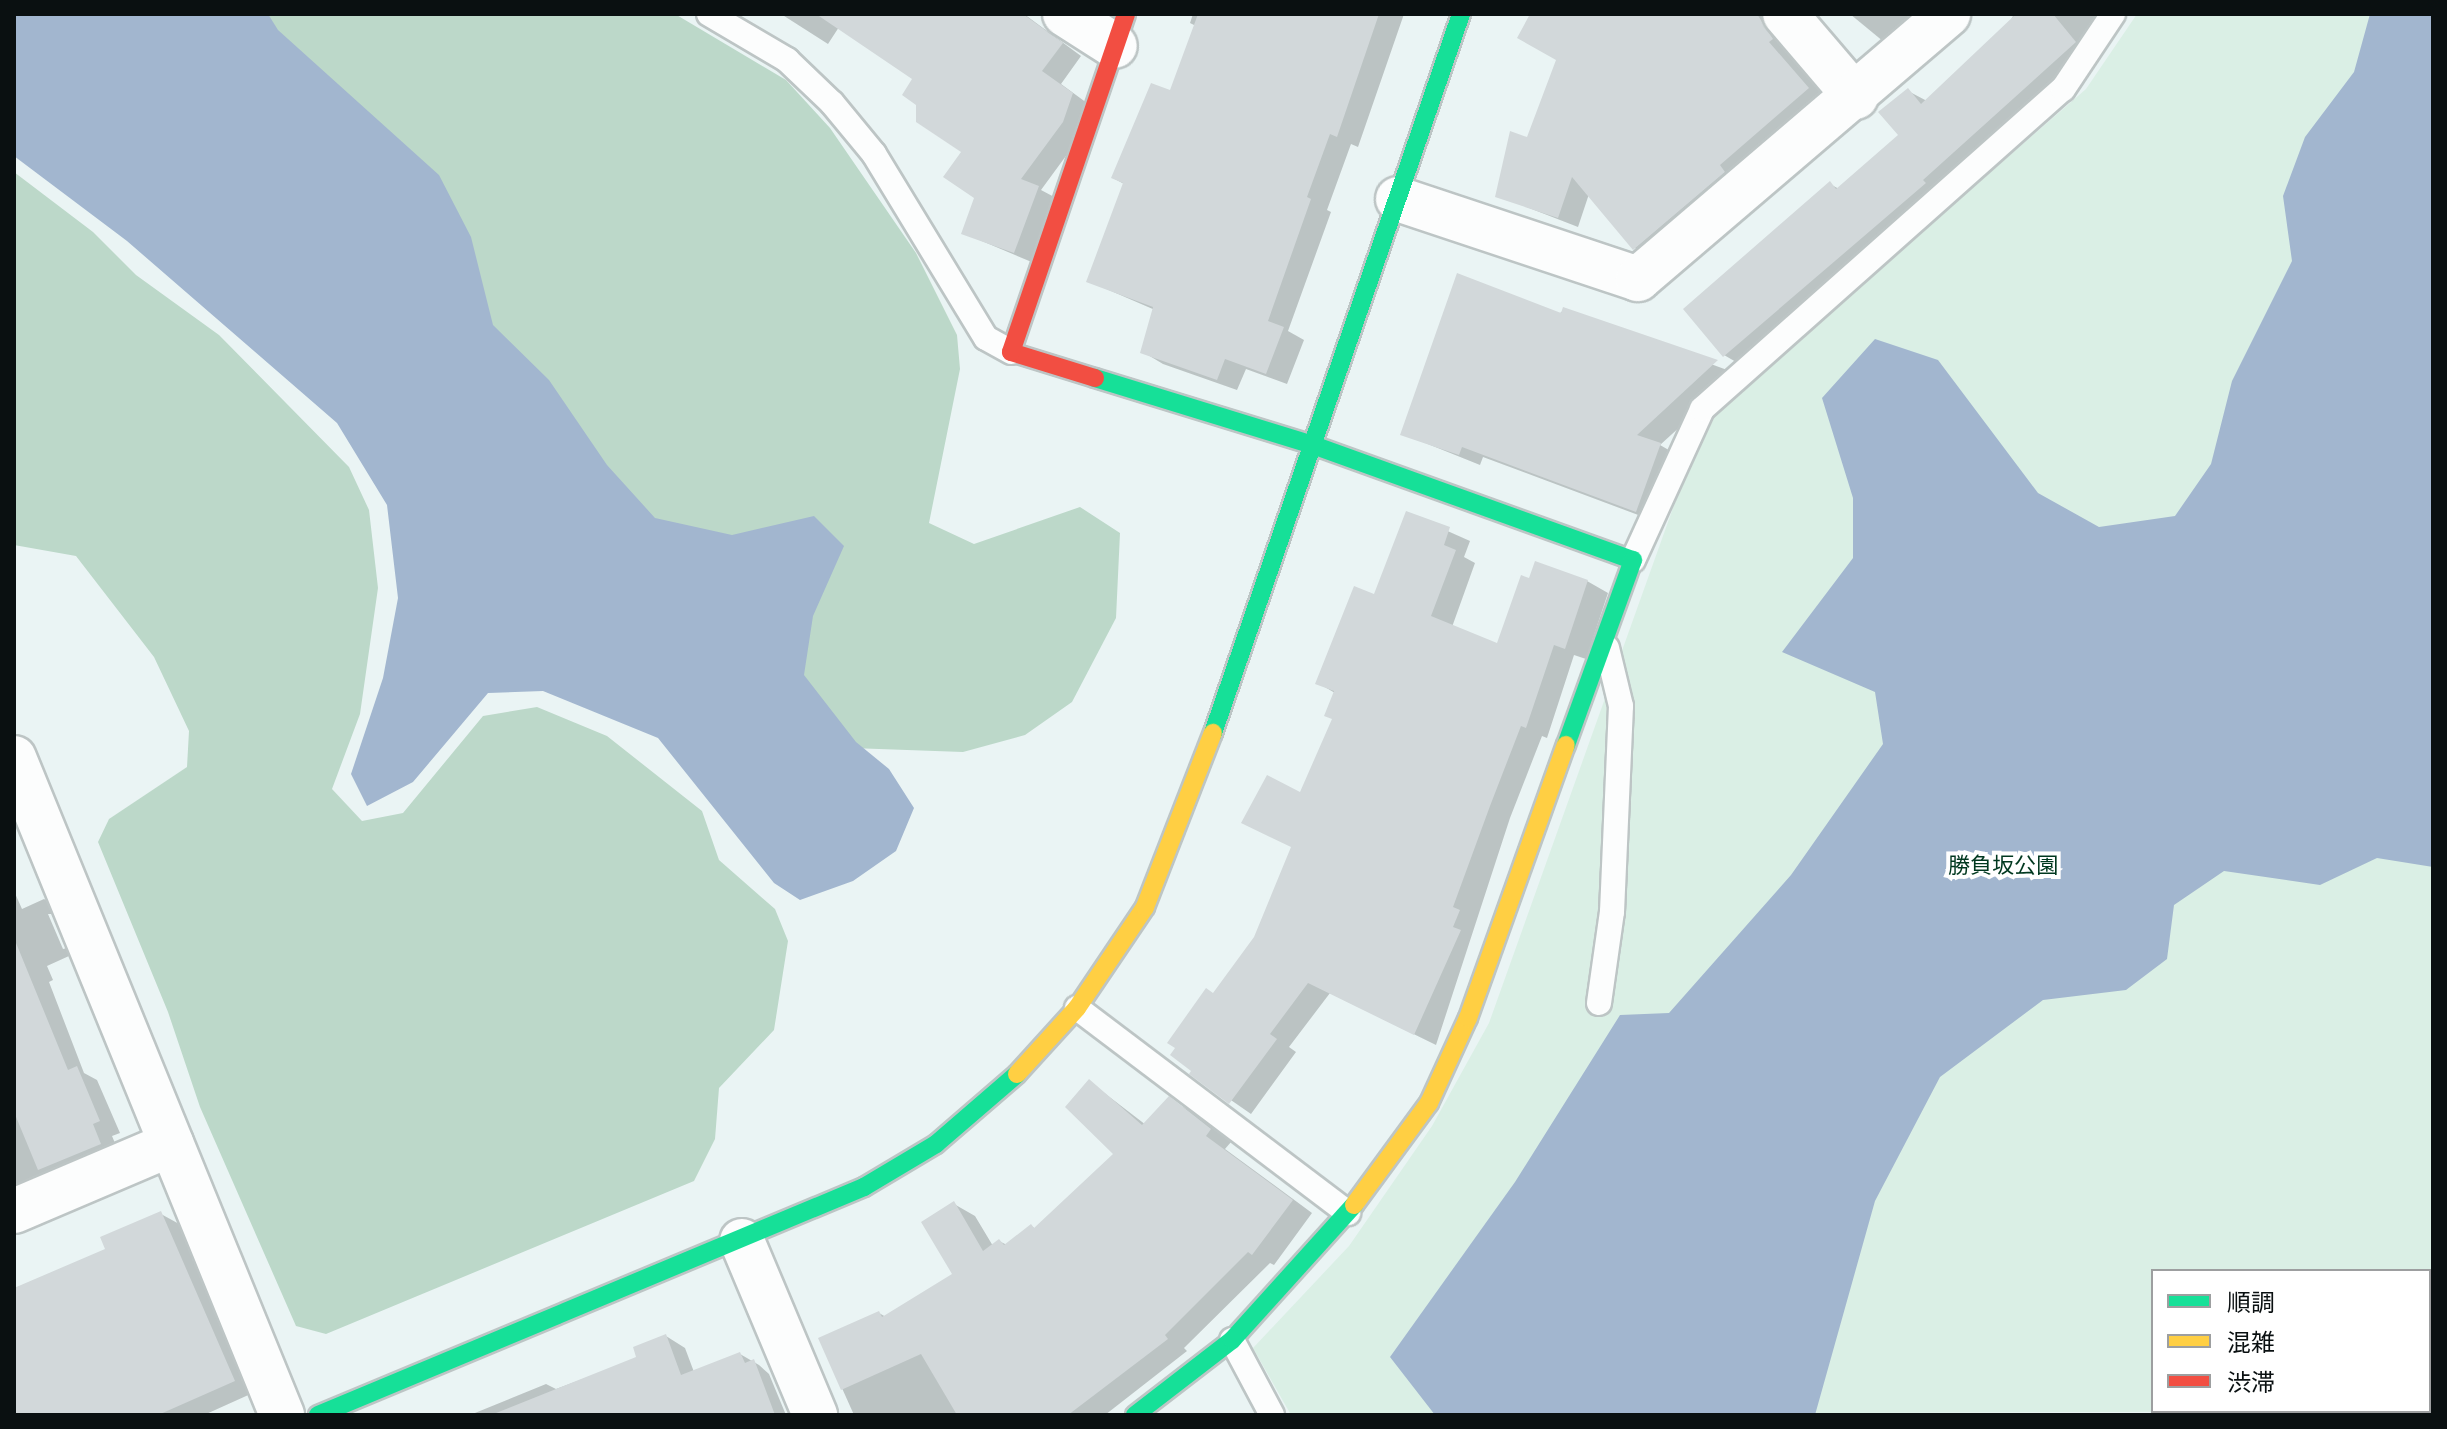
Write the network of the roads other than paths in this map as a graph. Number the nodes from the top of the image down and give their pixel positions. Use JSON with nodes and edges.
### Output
{"nodes":[{"id":1,"x":709,"y":14,"type":"edge"},
{"id":2,"x":1065,"y":14,"type":"edge"},
{"id":3,"x":1461,"y":14,"type":"edge"},
{"id":4,"x":1785,"y":14,"type":"edge"},
{"id":5,"x":1948,"y":14,"type":"edge"},
{"id":6,"x":2113,"y":14,"type":"edge"},
{"id":7,"x":1121,"y":30,"type":"edge"},
{"id":8,"x":1856,"y":97,"type":"junction"},
{"id":9,"x":1398,"y":199,"type":"junction"},
{"id":10,"x":1011,"y":352,"type":"junction"},
{"id":11,"x":1313,"y":445,"type":"junction"},
{"id":12,"x":1633,"y":560,"type":"junction"},
{"id":13,"x":1604,"y":638,"type":"junction"},
{"id":14,"x":14,"y":758,"type":"edge"},
{"id":15,"x":1599,"y":1003,"type":"dead end"},
{"id":16,"x":1077,"y":1008,"type":"junction"},
{"id":17,"x":171,"y":1144,"type":"junction"},
{"id":18,"x":14,"y":1211,"type":"edge"},
{"id":19,"x":1348,"y":1213,"type":"junction"},
{"id":20,"x":742,"y":1241,"type":"junction"},
{"id":21,"x":1232,"y":1340,"type":"junction"},
{"id":22,"x":282,"y":1415,"type":"edge"},
{"id":23,"x":318,"y":1415,"type":"edge"},
{"id":24,"x":815,"y":1415,"type":"edge"},
{"id":25,"x":1135,"y":1415,"type":"edge"},
{"id":26,"x":1272,"y":1415,"type":"edge"}],
"edges":[{"from":1,"to":10,"type":"lane"},
{"from":2,"to":7,"type":"street"},
{"from":3,"to":9,"type":"street"},
{"from":4,"to":8,"type":"street"},
{"from":5,"to":8,"type":"street"},
{"from":6,"to":12,"type":"lane"},
{"from":7,"to":10,"type":"street"},
{"from":8,"to":9,"type":"street"},
{"from":9,"to":11,"type":"street"},
{"from":10,"to":11,"type":"street"},
{"from":11,"to":12,"type":"street"},
{"from":11,"to":16,"type":"street"},
{"from":12,"to":13,"type":"street"},
{"from":13,"to":15,"type":"lane"},
{"from":13,"to":19,"type":"street"},
{"from":14,"to":17,"type":"street"},
{"from":16,"to":19,"type":"lane"},
{"from":16,"to":20,"type":"street"},
{"from":17,"to":18,"type":"street"},
{"from":17,"to":22,"type":"street"},
{"from":19,"to":21,"type":"street"},
{"from":20,"to":23,"type":"street"},
{"from":20,"to":24,"type":"street"},
{"from":21,"to":25,"type":"street"},
{"from":21,"to":26,"type":"lane"}]}
